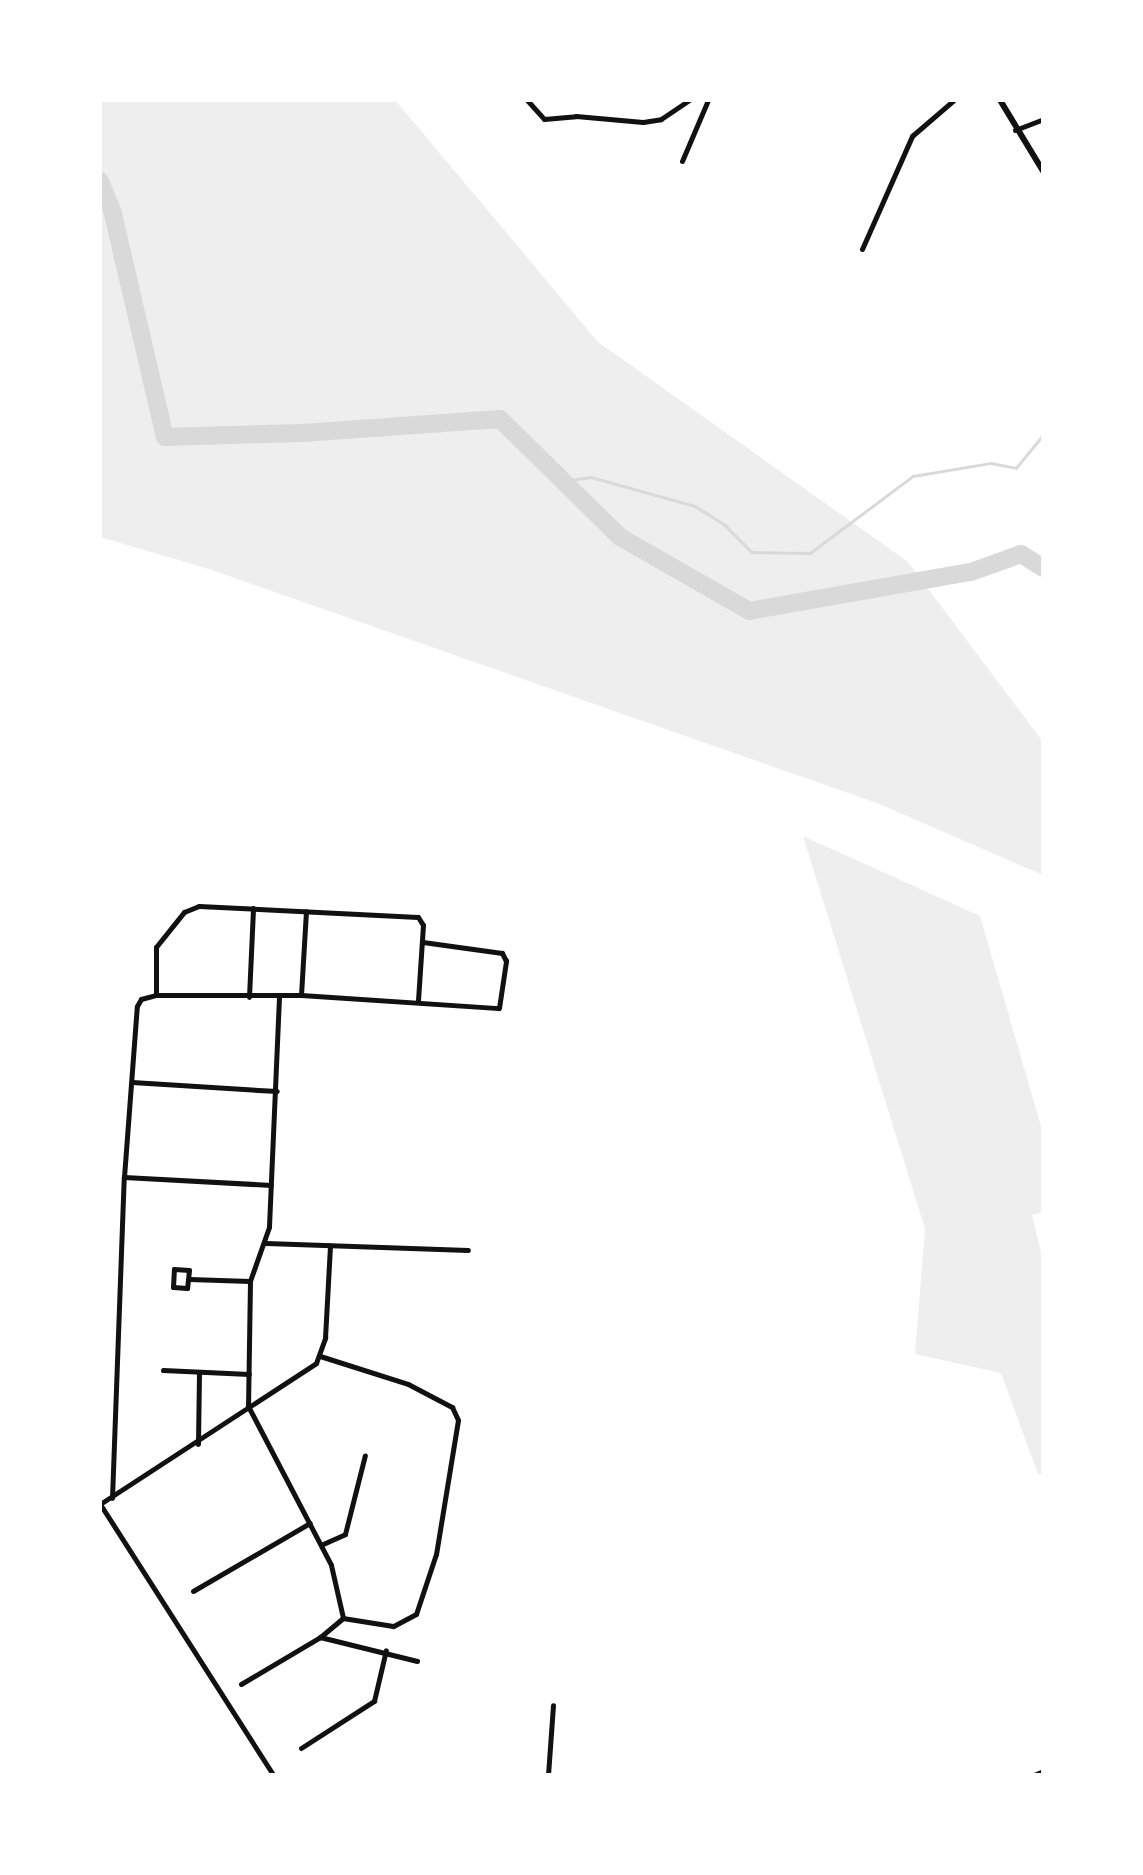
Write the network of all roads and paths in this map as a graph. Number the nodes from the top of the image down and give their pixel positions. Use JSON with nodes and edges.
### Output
{"nodes":[{"id":1,"x":526,"y":100,"type":"edge"},
{"id":2,"x":689,"y":100,"type":"edge"},
{"id":3,"x":708,"y":100,"type":"edge"},
{"id":4,"x":954,"y":100,"type":"edge"},
{"id":5,"x":1000,"y":100,"type":"edge"},
{"id":6,"x":1043,"y":119,"type":"edge"},
{"id":7,"x":1015,"y":130,"type":"junction"},
{"id":8,"x":682,"y":161,"type":"dead end"},
{"id":9,"x":1043,"y":170,"type":"edge"},
{"id":10,"x":862,"y":249,"type":"dead end"},
{"id":11,"x":253,"y":908,"type":"junction"},
{"id":12,"x":306,"y":911,"type":"junction"},
{"id":13,"x":423,"y":942,"type":"junction"},
{"id":14,"x":156,"y":995,"type":"junction"},
{"id":15,"x":301,"y":995,"type":"junction"},
{"id":16,"x":249,"y":997,"type":"junction"},
{"id":17,"x":280,"y":997,"type":"junction"},
{"id":18,"x":418,"y":1000,"type":"junction"},
{"id":19,"x":132,"y":1082,"type":"junction"},
{"id":20,"x":277,"y":1091,"type":"junction"},
{"id":21,"x":124,"y":1178,"type":"junction"},
{"id":22,"x":271,"y":1185,"type":"junction"},
{"id":23,"x":266,"y":1243,"type":"junction"},
{"id":24,"x":330,"y":1245,"type":"junction"},
{"id":25,"x":468,"y":1250,"type":"dead end"},
{"id":26,"x":189,"y":1279,"type":"junction"},
{"id":27,"x":250,"y":1281,"type":"junction"},
{"id":28,"x":320,"y":1356,"type":"junction"},
{"id":29,"x":163,"y":1370,"type":"dead end"},
{"id":30,"x":199,"y":1372,"type":"junction"},
{"id":31,"x":249,"y":1374,"type":"junction"},
{"id":32,"x":248,"y":1406,"type":"junction"},
{"id":33,"x":198,"y":1444,"type":"junction"},
{"id":34,"x":365,"y":1455,"type":"dead end"},
{"id":35,"x":112,"y":1498,"type":"junction"},
{"id":36,"x":310,"y":1523,"type":"junction"},
{"id":37,"x":322,"y":1544,"type":"junction"},
{"id":38,"x":193,"y":1591,"type":"dead end"},
{"id":39,"x":343,"y":1618,"type":"junction"},
{"id":40,"x":320,"y":1637,"type":"junction"},
{"id":41,"x":386,"y":1650,"type":"junction"},
{"id":42,"x":418,"y":1661,"type":"dead end"},
{"id":43,"x":241,"y":1684,"type":"dead end"},
{"id":44,"x":553,"y":1705,"type":"dead end"},
{"id":45,"x":301,"y":1748,"type":"dead end"},
{"id":46,"x":1043,"y":1771,"type":"edge"},
{"id":47,"x":273,"y":1775,"type":"edge"},
{"id":48,"x":548,"y":1775,"type":"edge"},
{"id":49,"x":1034,"y":1775,"type":"edge"}],
"edges":[{"from":1,"to":2,"type":"street"},
{"from":3,"to":8,"type":"street"},
{"from":4,"to":10,"type":"street"},
{"from":5,"to":7,"type":"street"},
{"from":6,"to":7,"type":"street"},
{"from":7,"to":9,"type":"street"},
{"from":11,"to":12,"type":"street"},
{"from":11,"to":14,"type":"street"},
{"from":11,"to":16,"type":"street"},
{"from":12,"to":13,"type":"street"},
{"from":12,"to":15,"type":"street"},
{"from":13,"to":18,"type":"street"},
{"from":13,"to":18,"type":"street"},
{"from":14,"to":16,"type":"street"},
{"from":14,"to":19,"type":"street"},
{"from":15,"to":17,"type":"street"},
{"from":15,"to":18,"type":"street"},
{"from":16,"to":17,"type":"street"},
{"from":17,"to":20,"type":"street"},
{"from":19,"to":20,"type":"street"},
{"from":19,"to":21,"type":"street"},
{"from":20,"to":22,"type":"street"},
{"from":21,"to":22,"type":"street"},
{"from":21,"to":35,"type":"street"},
{"from":22,"to":23,"type":"street"},
{"from":23,"to":24,"type":"street"},
{"from":23,"to":27,"type":"street"},
{"from":24,"to":25,"type":"street"},
{"from":24,"to":28,"type":"street"},
{"from":26,"to":26,"type":"street"},
{"from":26,"to":27,"type":"street"},
{"from":27,"to":31,"type":"street"},
{"from":28,"to":32,"type":"street"},
{"from":28,"to":39,"type":"street"},
{"from":29,"to":30,"type":"street"},
{"from":30,"to":31,"type":"street"},
{"from":30,"to":33,"type":"street"},
{"from":31,"to":32,"type":"street"},
{"from":32,"to":33,"type":"street"},
{"from":32,"to":36,"type":"street"},
{"from":33,"to":35,"type":"street"},
{"from":34,"to":37,"type":"street"},
{"from":35,"to":47,"type":"street"},
{"from":36,"to":37,"type":"street"},
{"from":36,"to":38,"type":"street"},
{"from":37,"to":39,"type":"street"},
{"from":39,"to":40,"type":"street"},
{"from":40,"to":41,"type":"street"},
{"from":40,"to":43,"type":"street"},
{"from":41,"to":42,"type":"street"},
{"from":41,"to":45,"type":"street"},
{"from":44,"to":48,"type":"street"},
{"from":46,"to":49,"type":"street"}]}
